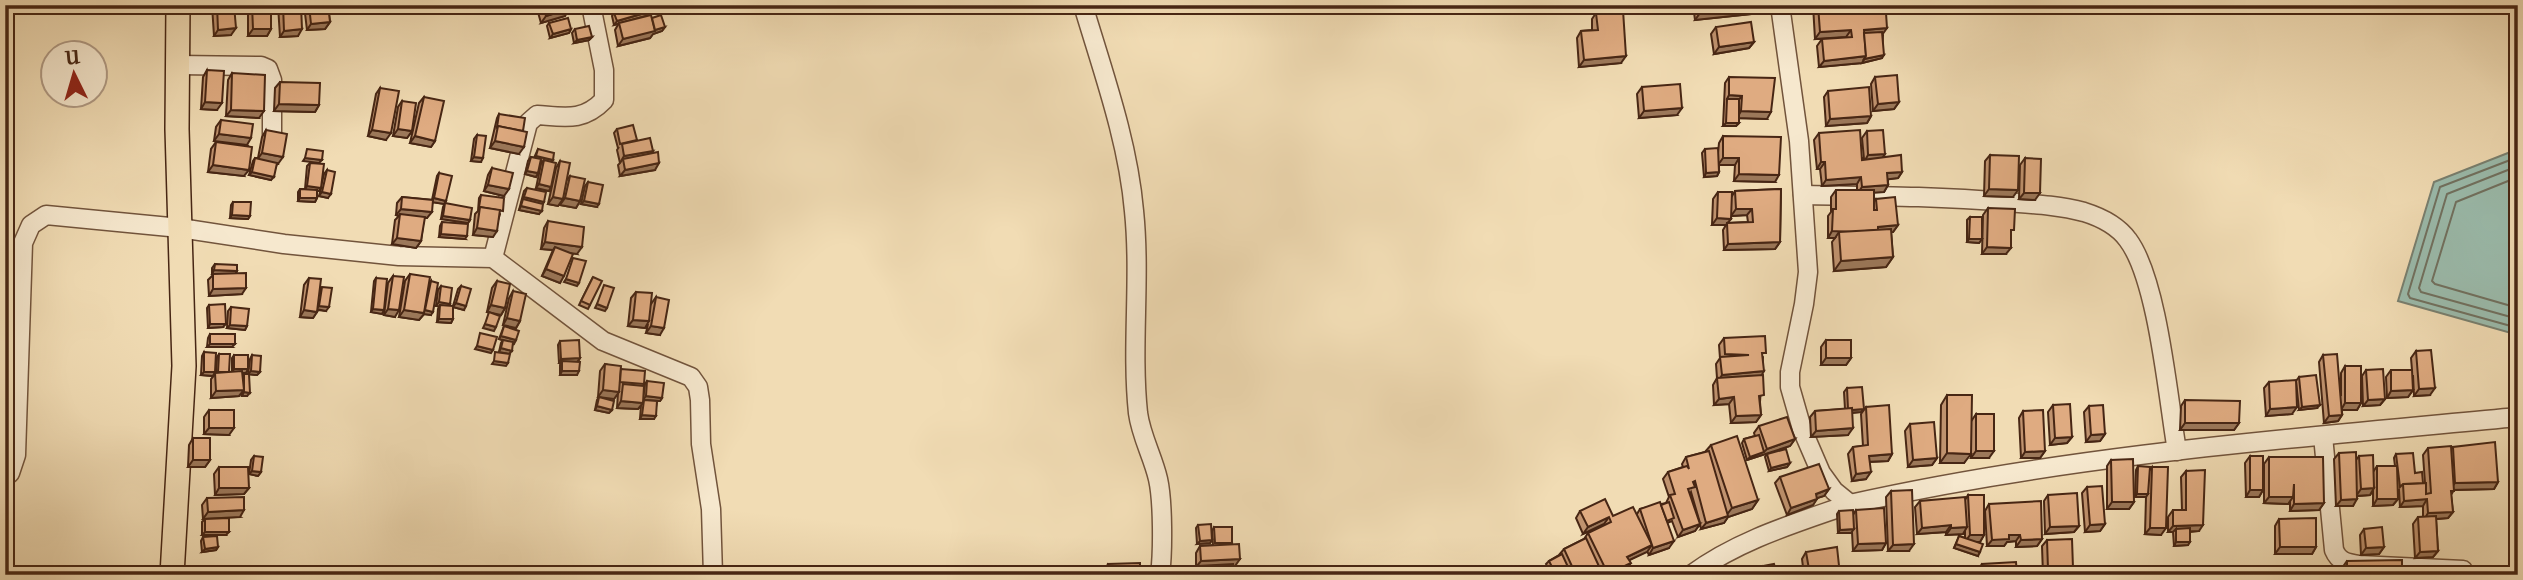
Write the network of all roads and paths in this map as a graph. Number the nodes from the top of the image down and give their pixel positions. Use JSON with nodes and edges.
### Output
{"nodes":[{"id":1,"x":178,"y":5,"type":"edge"},
{"id":2,"x":591,"y":5,"type":"edge"},
{"id":3,"x":1083,"y":5,"type":"edge"},
{"id":4,"x":1780,"y":5,"type":"edge"},
{"id":5,"x":178,"y":65,"type":"junction"},
{"id":6,"x":272,"y":136,"type":"edge"},
{"id":7,"x":1803,"y":195,"type":"junction"},
{"id":8,"x":180,"y":228,"type":"junction"},
{"id":9,"x":493,"y":258,"type":"junction"},
{"id":10,"x":2518,"y":417,"type":"edge"},
{"id":11,"x":2323,"y":436,"type":"junction"},
{"id":12,"x":2176,"y":451,"type":"junction"},
{"id":13,"x":5,"y":477,"type":"edge"},
{"id":14,"x":1850,"y":504,"type":"junction"},
{"id":15,"x":2463,"y":570,"type":"dead end"},
{"id":16,"x":172,"y":575,"type":"edge"},
{"id":17,"x":713,"y":575,"type":"edge"},
{"id":18,"x":1160,"y":575,"type":"edge"},
{"id":19,"x":1691,"y":575,"type":"edge"}],
"edges":[{"from":1,"to":5,"type":"main road"},
{"from":2,"to":9,"type":"street"},
{"from":3,"to":18,"type":"street"},
{"from":4,"to":7,"type":"street"},
{"from":5,"to":6,"type":"street"},
{"from":5,"to":8,"type":"main road"},
{"from":7,"to":12,"type":"street"},
{"from":7,"to":14,"type":"street"},
{"from":8,"to":9,"type":"street"},
{"from":8,"to":13,"type":"street"},
{"from":8,"to":16,"type":"main road"},
{"from":9,"to":17,"type":"street"},
{"from":10,"to":11,"type":"street"},
{"from":11,"to":12,"type":"street"},
{"from":11,"to":15,"type":"street"},
{"from":12,"to":14,"type":"street"},
{"from":14,"to":19,"type":"street"}]}
